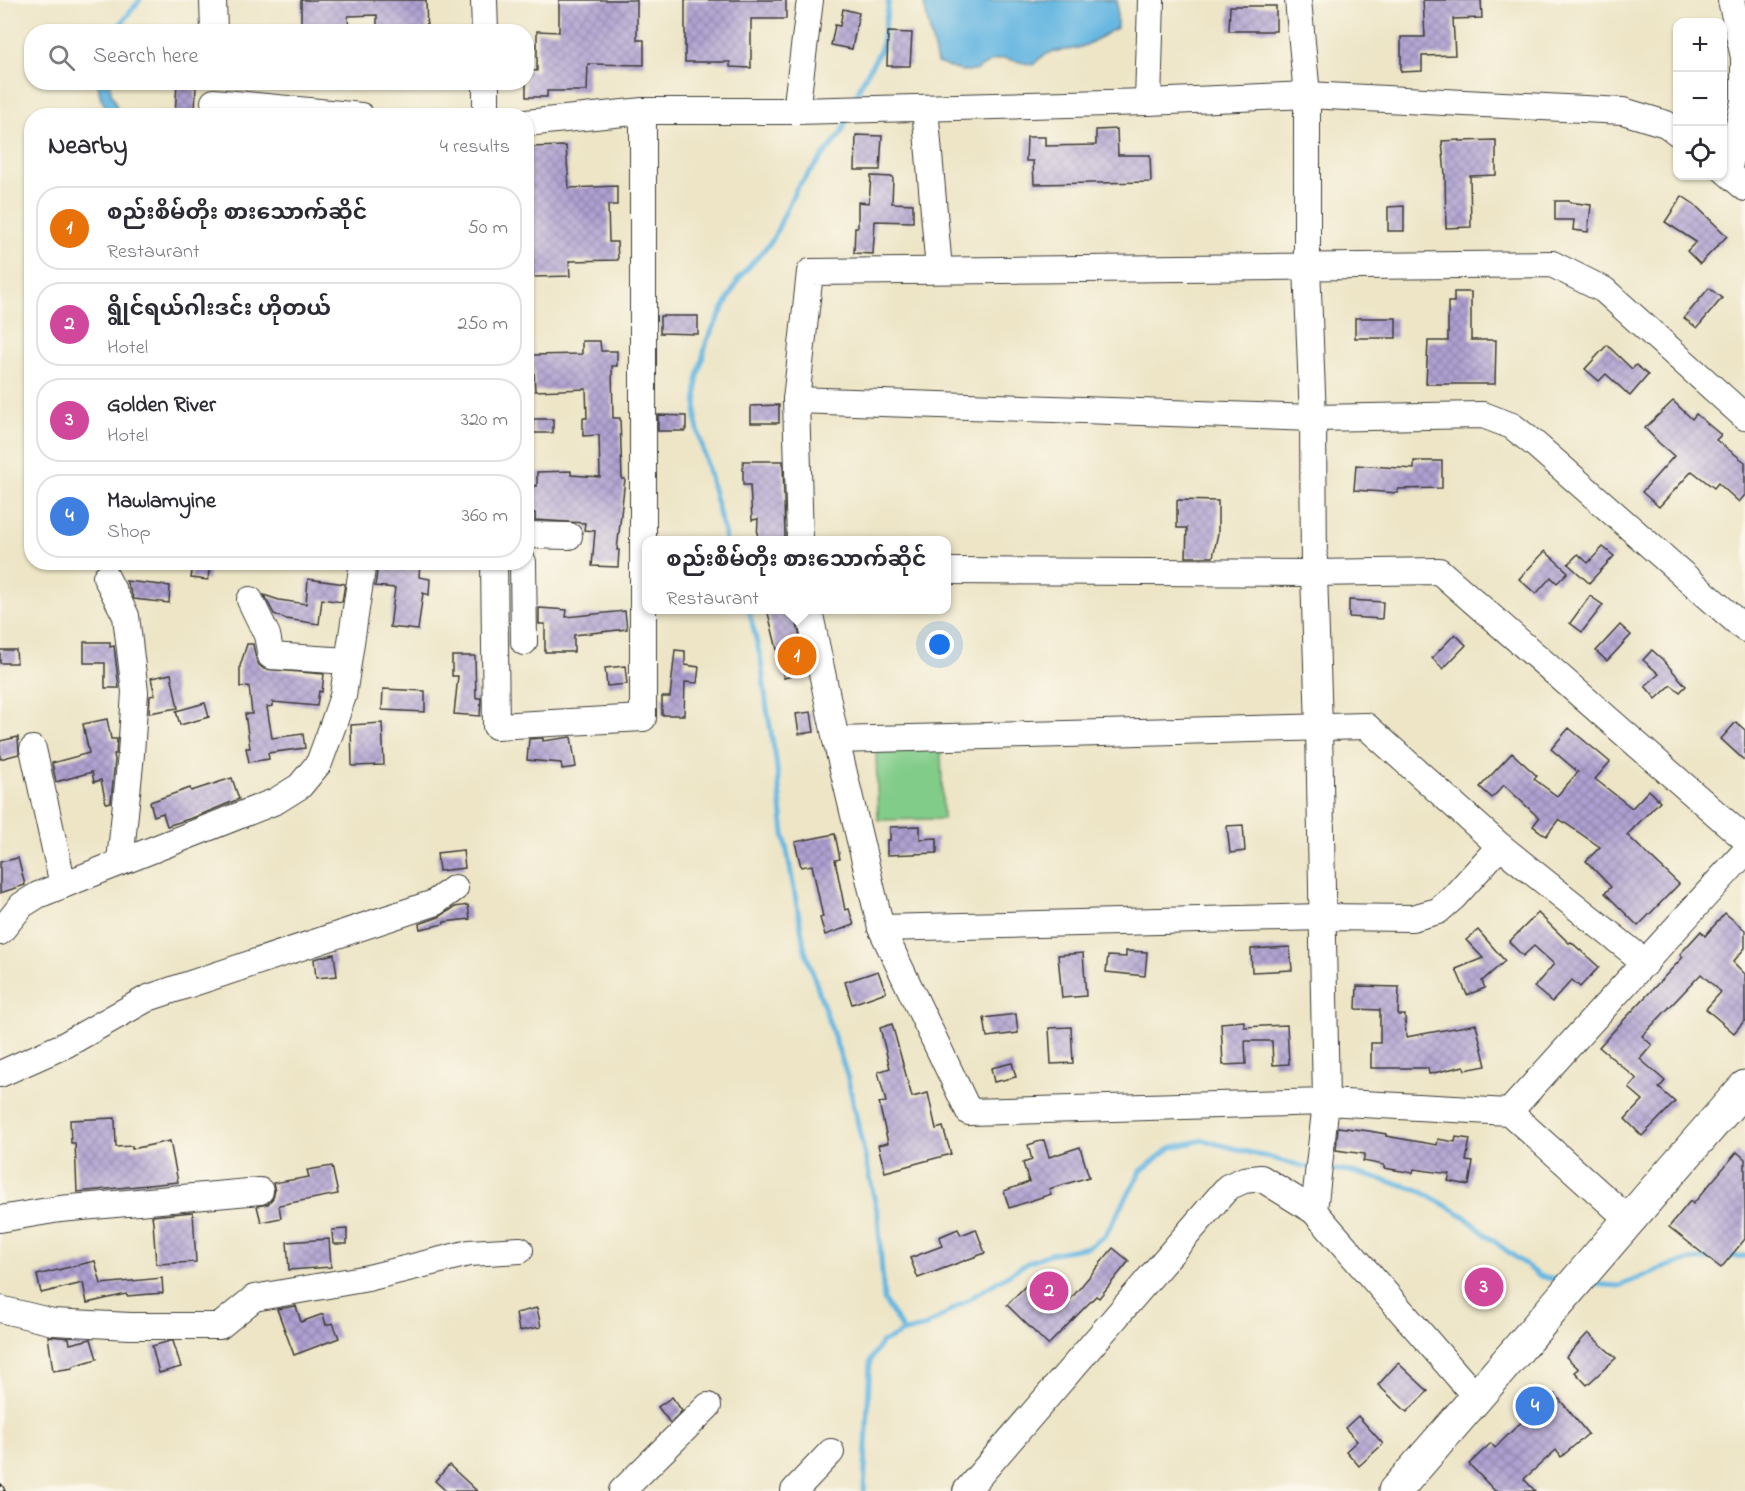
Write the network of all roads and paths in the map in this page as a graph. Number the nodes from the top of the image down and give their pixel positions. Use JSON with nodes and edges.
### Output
{"nodes":[{"id":1,"x":213,"y":0,"type":"edge"},
{"id":2,"x":484,"y":0,"type":"edge"},
{"id":3,"x":810,"y":0,"type":"edge"},
{"id":4,"x":1151,"y":0,"type":"edge"},
{"id":5,"x":1298,"y":0,"type":"edge"},
{"id":6,"x":1731,"y":0,"type":"edge"},
{"id":7,"x":214,"y":24,"type":"edge"},
{"id":8,"x":485,"y":24,"type":"edge"},
{"id":9,"x":486,"y":90,"type":"edge"},
{"id":10,"x":1307,"y":95,"type":"junction"},
{"id":11,"x":214,"y":100,"type":"edge"},
{"id":12,"x":1148,"y":102,"type":"junction"},
{"id":13,"x":288,"y":108,"type":"edge"},
{"id":14,"x":486,"y":108,"type":"edge"},
{"id":15,"x":925,"y":108,"type":"junction"},
{"id":16,"x":643,"y":111,"type":"junction"},
{"id":17,"x":796,"y":111,"type":"junction"},
{"id":18,"x":534,"y":122,"type":"edge"},
{"id":19,"x":1673,"y":130,"type":"edge"},
{"id":20,"x":1732,"y":176,"type":"edge"},
{"id":21,"x":1307,"y":266,"type":"junction"},
{"id":22,"x":939,"y":270,"type":"junction"},
{"id":23,"x":796,"y":400,"type":"junction"},
{"id":24,"x":1745,"y":417,"type":"edge"},
{"id":25,"x":1313,"y":418,"type":"junction"},
{"id":26,"x":534,"y":535,"type":"edge"},
{"id":27,"x":569,"y":536,"type":"dead end"},
{"id":28,"x":644,"y":536,"type":"edge"},
{"id":29,"x":800,"y":536,"type":"edge"},
{"id":30,"x":362,"y":570,"type":"edge"},
{"id":31,"x":494,"y":570,"type":"edge"},
{"id":32,"x":524,"y":570,"type":"edge"},
{"id":33,"x":951,"y":571,"type":"edge"},
{"id":34,"x":1314,"y":573,"type":"junction"},
{"id":35,"x":106,"y":577,"type":"dead end"},
{"id":36,"x":250,"y":600,"type":"dead end"},
{"id":37,"x":644,"y":614,"type":"edge"},
{"id":38,"x":810,"y":614,"type":"edge"},
{"id":39,"x":1745,"y":629,"type":"edge"},
{"id":40,"x":524,"y":642,"type":"dead end"},
{"id":41,"x":348,"y":661,"type":"junction"},
{"id":42,"x":1319,"y":726,"type":"junction"},
{"id":43,"x":836,"y":741,"type":"junction"},
{"id":44,"x":33,"y":749,"type":"dead end"},
{"id":45,"x":1745,"y":839,"type":"edge"},
{"id":46,"x":1500,"y":846,"type":"junction"},
{"id":47,"x":1745,"y":852,"type":"edge"},
{"id":48,"x":120,"y":862,"type":"junction"},
{"id":49,"x":63,"y":885,"type":"junction"},
{"id":50,"x":455,"y":888,"type":"dead end"},
{"id":51,"x":1322,"y":917,"type":"junction"},
{"id":52,"x":881,"y":928,"type":"junction"},
{"id":53,"x":0,"y":932,"type":"edge"},
{"id":54,"x":1646,"y":963,"type":"junction"},
{"id":55,"x":0,"y":1074,"type":"edge"},
{"id":56,"x":1745,"y":1087,"type":"edge"},
{"id":57,"x":1326,"y":1102,"type":"junction"},
{"id":58,"x":1509,"y":1112,"type":"junction"},
{"id":59,"x":260,"y":1191,"type":"dead end"},
{"id":60,"x":1314,"y":1210,"type":"junction"},
{"id":61,"x":0,"y":1219,"type":"edge"},
{"id":62,"x":1629,"y":1220,"type":"junction"},
{"id":63,"x":520,"y":1250,"type":"dead end"},
{"id":64,"x":0,"y":1309,"type":"edge"},
{"id":65,"x":1477,"y":1398,"type":"junction"},
{"id":66,"x":708,"y":1406,"type":"dead end"},
{"id":67,"x":831,"y":1452,"type":"dead end"},
{"id":68,"x":622,"y":1491,"type":"edge"},
{"id":69,"x":794,"y":1491,"type":"edge"},
{"id":70,"x":966,"y":1491,"type":"edge"},
{"id":71,"x":1395,"y":1491,"type":"edge"}],
"edges":[{"from":1,"to":7,"type":"street"},
{"from":2,"to":8,"type":"street"},
{"from":3,"to":17,"type":"street"},
{"from":4,"to":12,"type":"street"},
{"from":5,"to":10,"type":"street"},
{"from":6,"to":20,"type":"street"},
{"from":9,"to":14,"type":"street"},
{"from":10,"to":12,"type":"street"},
{"from":10,"to":19,"type":"street"},
{"from":10,"to":21,"type":"street"},
{"from":11,"to":13,"type":"street"},
{"from":12,"to":15,"type":"street"},
{"from":15,"to":17,"type":"street"},
{"from":15,"to":22,"type":"street"},
{"from":16,"to":17,"type":"street"},
{"from":16,"to":18,"type":"street"},
{"from":16,"to":28,"type":"street"},
{"from":21,"to":22,"type":"street"},
{"from":21,"to":24,"type":"street"},
{"from":21,"to":25,"type":"street"},
{"from":22,"to":23,"type":"street"},
{"from":23,"to":25,"type":"street"},
{"from":23,"to":29,"type":"street"},
{"from":25,"to":34,"type":"street"},
{"from":25,"to":39,"type":"street"},
{"from":26,"to":27,"type":"street"},
{"from":30,"to":41,"type":"street"},
{"from":31,"to":37,"type":"street"},
{"from":32,"to":40,"type":"street"},
{"from":33,"to":34,"type":"street"},
{"from":34,"to":42,"type":"street"},
{"from":34,"to":45,"type":"street"},
{"from":35,"to":48,"type":"street"},
{"from":36,"to":41,"type":"street"},
{"from":38,"to":43,"type":"street"},
{"from":41,"to":48,"type":"street"},
{"from":42,"to":43,"type":"street"},
{"from":42,"to":46,"type":"street"},
{"from":42,"to":51,"type":"street"},
{"from":43,"to":52,"type":"street"},
{"from":44,"to":49,"type":"street"},
{"from":46,"to":51,"type":"street"},
{"from":46,"to":54,"type":"street"},
{"from":47,"to":54,"type":"street"},
{"from":48,"to":49,"type":"street"},
{"from":49,"to":53,"type":"street"},
{"from":50,"to":55,"type":"street"},
{"from":51,"to":52,"type":"street"},
{"from":51,"to":57,"type":"street"},
{"from":52,"to":57,"type":"street"},
{"from":54,"to":58,"type":"street"},
{"from":56,"to":62,"type":"main road"},
{"from":57,"to":58,"type":"street"},
{"from":57,"to":60,"type":"street"},
{"from":58,"to":62,"type":"street"},
{"from":59,"to":61,"type":"street"},
{"from":60,"to":65,"type":"street"},
{"from":60,"to":70,"type":"street"},
{"from":62,"to":65,"type":"main road"},
{"from":63,"to":64,"type":"street"},
{"from":65,"to":71,"type":"main road"},
{"from":66,"to":68,"type":"street"},
{"from":67,"to":69,"type":"street"}]}
